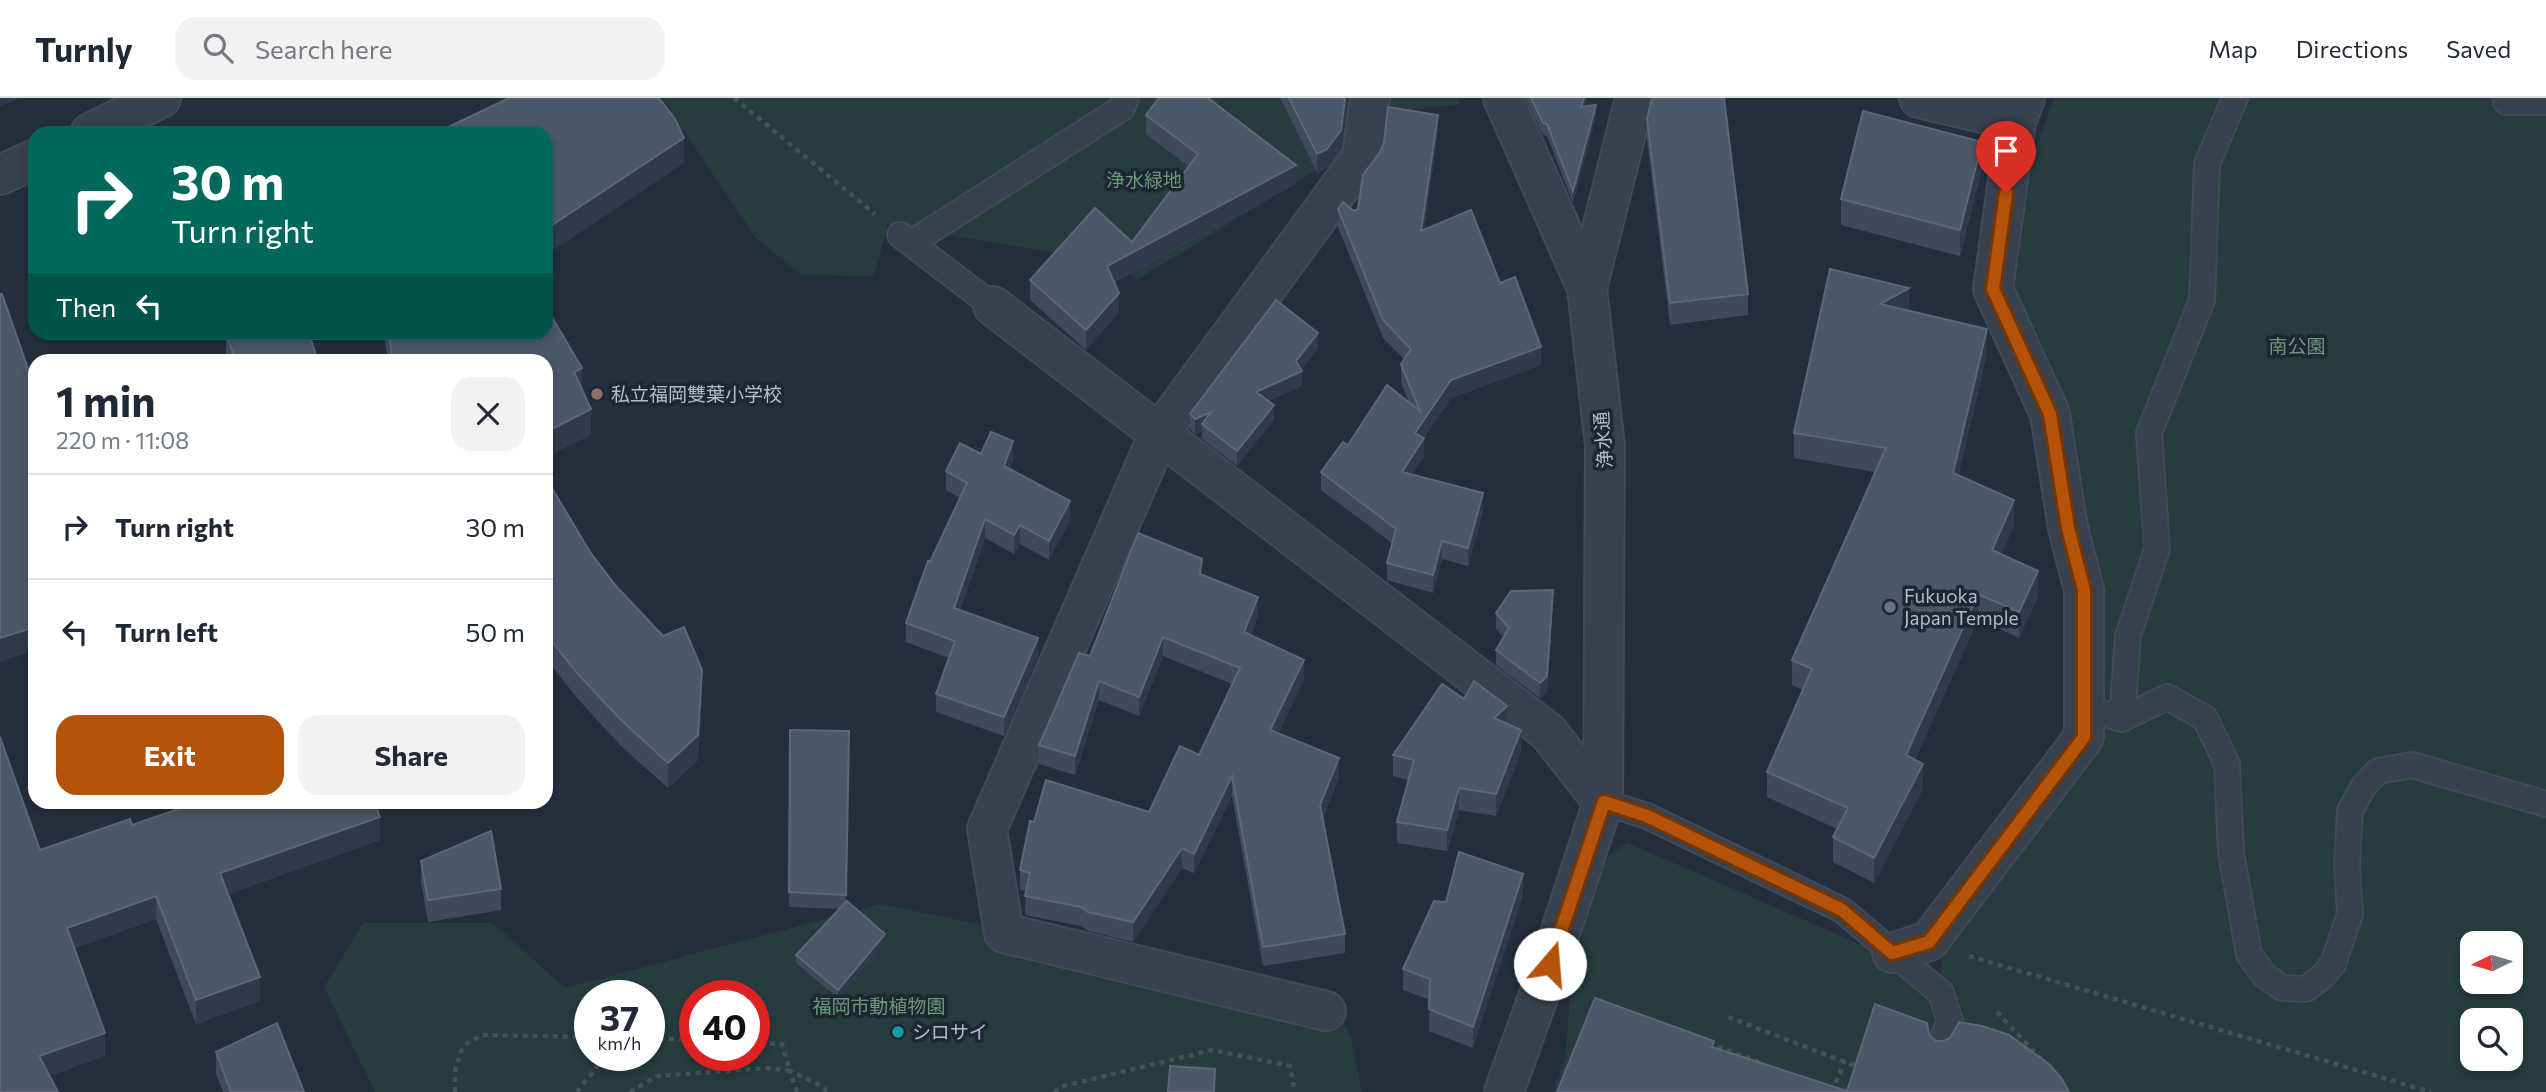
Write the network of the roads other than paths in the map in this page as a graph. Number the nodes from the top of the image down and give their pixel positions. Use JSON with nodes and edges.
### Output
{"nodes":[{"id":1,"x":161,"y":98,"type":"edge"},
{"id":2,"x":1126,"y":98,"type":"edge"},
{"id":3,"x":1370,"y":98,"type":"edge"},
{"id":4,"x":1503,"y":98,"type":"edge"},
{"id":5,"x":1635,"y":98,"type":"edge"},
{"id":6,"x":1919,"y":98,"type":"edge"},
{"id":7,"x":2235,"y":98,"type":"edge"},
{"id":8,"x":2504,"y":99,"type":"edge"},
{"id":9,"x":2546,"y":102,"type":"edge"},
{"id":10,"x":2020,"y":109,"type":"edge"},
{"id":11,"x":104,"y":126,"type":"edge"},
{"id":12,"x":28,"y":162,"type":"edge"},
{"id":13,"x":0,"y":175,"type":"edge"},
{"id":14,"x":1587,"y":288,"type":"junction"},
{"id":15,"x":993,"y":306,"type":"joint"},
{"id":16,"x":1159,"y":434,"type":"junction"},
{"id":17,"x":2082,"y":707,"type":"junction"},
{"id":18,"x":2122,"y":719,"type":"junction"},
{"id":19,"x":1604,"y":802,"type":"junction"},
{"id":20,"x":2546,"y":804,"type":"edge"},
{"id":21,"x":1892,"y":953,"type":"junction"},
{"id":22,"x":1326,"y":1010,"type":"dead end"},
{"id":23,"x":1941,"y":1042,"type":"edge"},
{"id":24,"x":1504,"y":1092,"type":"edge"}],
"edges":[{"from":1,"to":11,"type":"street"},
{"from":2,"to":15,"type":"lane"},
{"from":3,"to":16,"type":"street"},
{"from":4,"to":14,"type":"street","name":"浄水通"},
{"from":5,"to":14,"type":"street"},
{"from":6,"to":10,"type":"street"},
{"from":7,"to":18,"type":"lane"},
{"from":8,"to":9,"type":"lane"},
{"from":10,"to":17,"type":"street"},
{"from":12,"to":13,"type":"street"},
{"from":14,"to":19,"type":"street","name":"浄水通"},
{"from":15,"to":16,"type":"street"},
{"from":16,"to":19,"type":"street"},
{"from":16,"to":22,"type":"street"},
{"from":17,"to":18,"type":"lane"},
{"from":17,"to":21,"type":"street"},
{"from":18,"to":20,"type":"lane"},
{"from":19,"to":21,"type":"lane"},
{"from":19,"to":24,"type":"street","name":"浄水通"},
{"from":21,"to":23,"type":"lane"}]}
